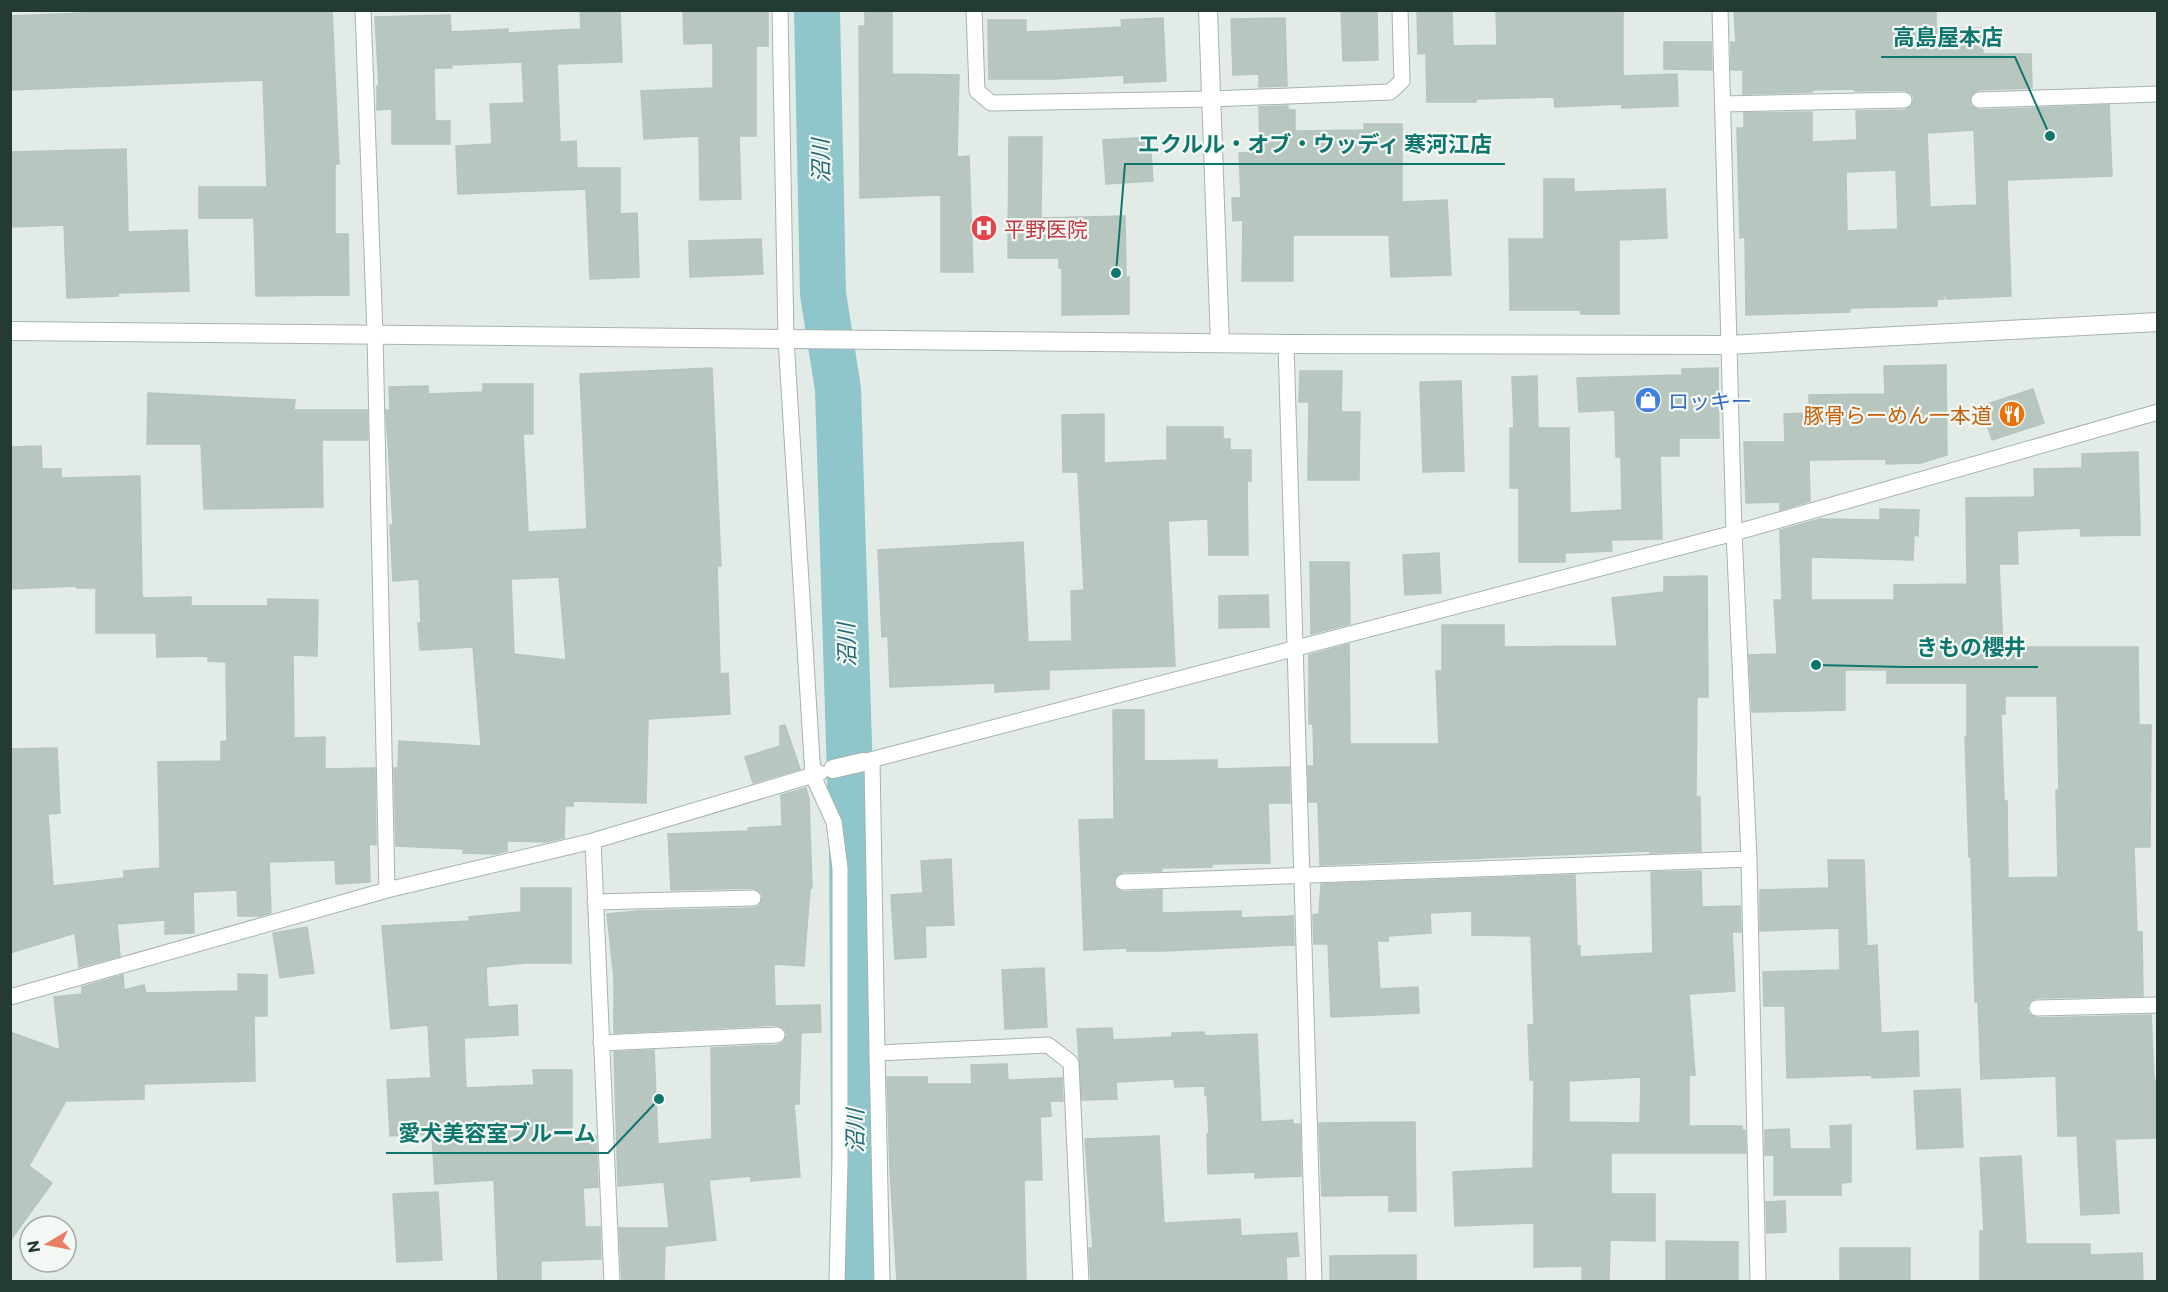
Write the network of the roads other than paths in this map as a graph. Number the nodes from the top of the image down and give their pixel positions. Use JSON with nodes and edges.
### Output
{"nodes":[{"id":1,"x":363,"y":10,"type":"edge"},
{"id":2,"x":780,"y":10,"type":"edge"},
{"id":3,"x":974,"y":10,"type":"edge"},
{"id":4,"x":1208,"y":10,"type":"edge"},
{"id":5,"x":1400,"y":10,"type":"edge"},
{"id":6,"x":1720,"y":10,"type":"edge"},
{"id":7,"x":2157,"y":94,"type":"edge"},
{"id":8,"x":1211,"y":99,"type":"junction"},
{"id":9,"x":1904,"y":99,"type":"dead end"},
{"id":10,"x":1979,"y":100,"type":"dead end"},
{"id":11,"x":1723,"y":104,"type":"junction"},
{"id":12,"x":2157,"y":322,"type":"edge"},
{"id":13,"x":10,"y":331,"type":"edge"},
{"id":14,"x":375,"y":334,"type":"junction"},
{"id":15,"x":786,"y":339,"type":"junction"},
{"id":16,"x":1220,"y":343,"type":"junction"},
{"id":17,"x":1286,"y":344,"type":"junction"},
{"id":18,"x":1728,"y":345,"type":"junction"},
{"id":19,"x":2157,"y":412,"type":"edge"},
{"id":20,"x":1734,"y":533,"type":"junction"},
{"id":21,"x":1294,"y":650,"type":"junction"},
{"id":22,"x":868,"y":761,"type":"junction"},
{"id":23,"x":833,"y":769,"type":"joint"},
{"id":24,"x":813,"y":776,"type":"junction"},
{"id":25,"x":593,"y":841,"type":"junction"},
{"id":26,"x":1749,"y":860,"type":"junction"},
{"id":27,"x":1301,"y":877,"type":"junction"},
{"id":28,"x":1123,"y":882,"type":"dead end"},
{"id":29,"x":387,"y":890,"type":"junction"},
{"id":30,"x":753,"y":897,"type":"dead end"},
{"id":31,"x":595,"y":902,"type":"junction"},
{"id":32,"x":10,"y":997,"type":"edge"},
{"id":33,"x":2157,"y":1005,"type":"edge"},
{"id":34,"x":2037,"y":1008,"type":"dead end"},
{"id":35,"x":777,"y":1035,"type":"dead end"},
{"id":36,"x":602,"y":1043,"type":"junction"},
{"id":37,"x":878,"y":1053,"type":"junction"},
{"id":38,"x":612,"y":1281,"type":"edge"},
{"id":39,"x":837,"y":1281,"type":"edge"},
{"id":40,"x":882,"y":1281,"type":"edge"},
{"id":41,"x":1081,"y":1281,"type":"edge"},
{"id":42,"x":1314,"y":1281,"type":"edge"},
{"id":43,"x":1758,"y":1281,"type":"edge"}],
"edges":[{"from":1,"to":14,"type":"lane"},
{"from":2,"to":15,"type":"lane"},
{"from":3,"to":8,"type":"lane"},
{"from":4,"to":8,"type":"street"},
{"from":5,"to":8,"type":"lane"},
{"from":6,"to":11,"type":"lane"},
{"from":7,"to":10,"type":"lane"},
{"from":8,"to":16,"type":"street"},
{"from":9,"to":11,"type":"lane"},
{"from":11,"to":18,"type":"lane"},
{"from":12,"to":18,"type":"street"},
{"from":13,"to":14,"type":"street"},
{"from":14,"to":15,"type":"street"},
{"from":14,"to":29,"type":"lane"},
{"from":15,"to":16,"type":"street"},
{"from":15,"to":24,"type":"lane"},
{"from":16,"to":17,"type":"street"},
{"from":17,"to":18,"type":"street"},
{"from":17,"to":21,"type":"lane"},
{"from":18,"to":20,"type":"lane"},
{"from":19,"to":20,"type":"lane"},
{"from":20,"to":21,"type":"lane"},
{"from":20,"to":26,"type":"lane"},
{"from":21,"to":22,"type":"lane"},
{"from":21,"to":27,"type":"lane"},
{"from":22,"to":23,"type":"street"},
{"from":22,"to":37,"type":"lane"},
{"from":23,"to":24,"type":"lane"},
{"from":24,"to":25,"type":"lane"},
{"from":24,"to":39,"type":"lane"},
{"from":25,"to":29,"type":"lane"},
{"from":25,"to":31,"type":"lane"},
{"from":26,"to":27,"type":"lane"},
{"from":26,"to":43,"type":"lane"},
{"from":27,"to":28,"type":"lane"},
{"from":27,"to":42,"type":"lane"},
{"from":29,"to":32,"type":"lane"},
{"from":30,"to":31,"type":"lane"},
{"from":31,"to":36,"type":"lane"},
{"from":33,"to":34,"type":"lane"},
{"from":35,"to":36,"type":"lane"},
{"from":36,"to":38,"type":"lane"},
{"from":37,"to":40,"type":"lane"},
{"from":37,"to":41,"type":"lane"}]}
